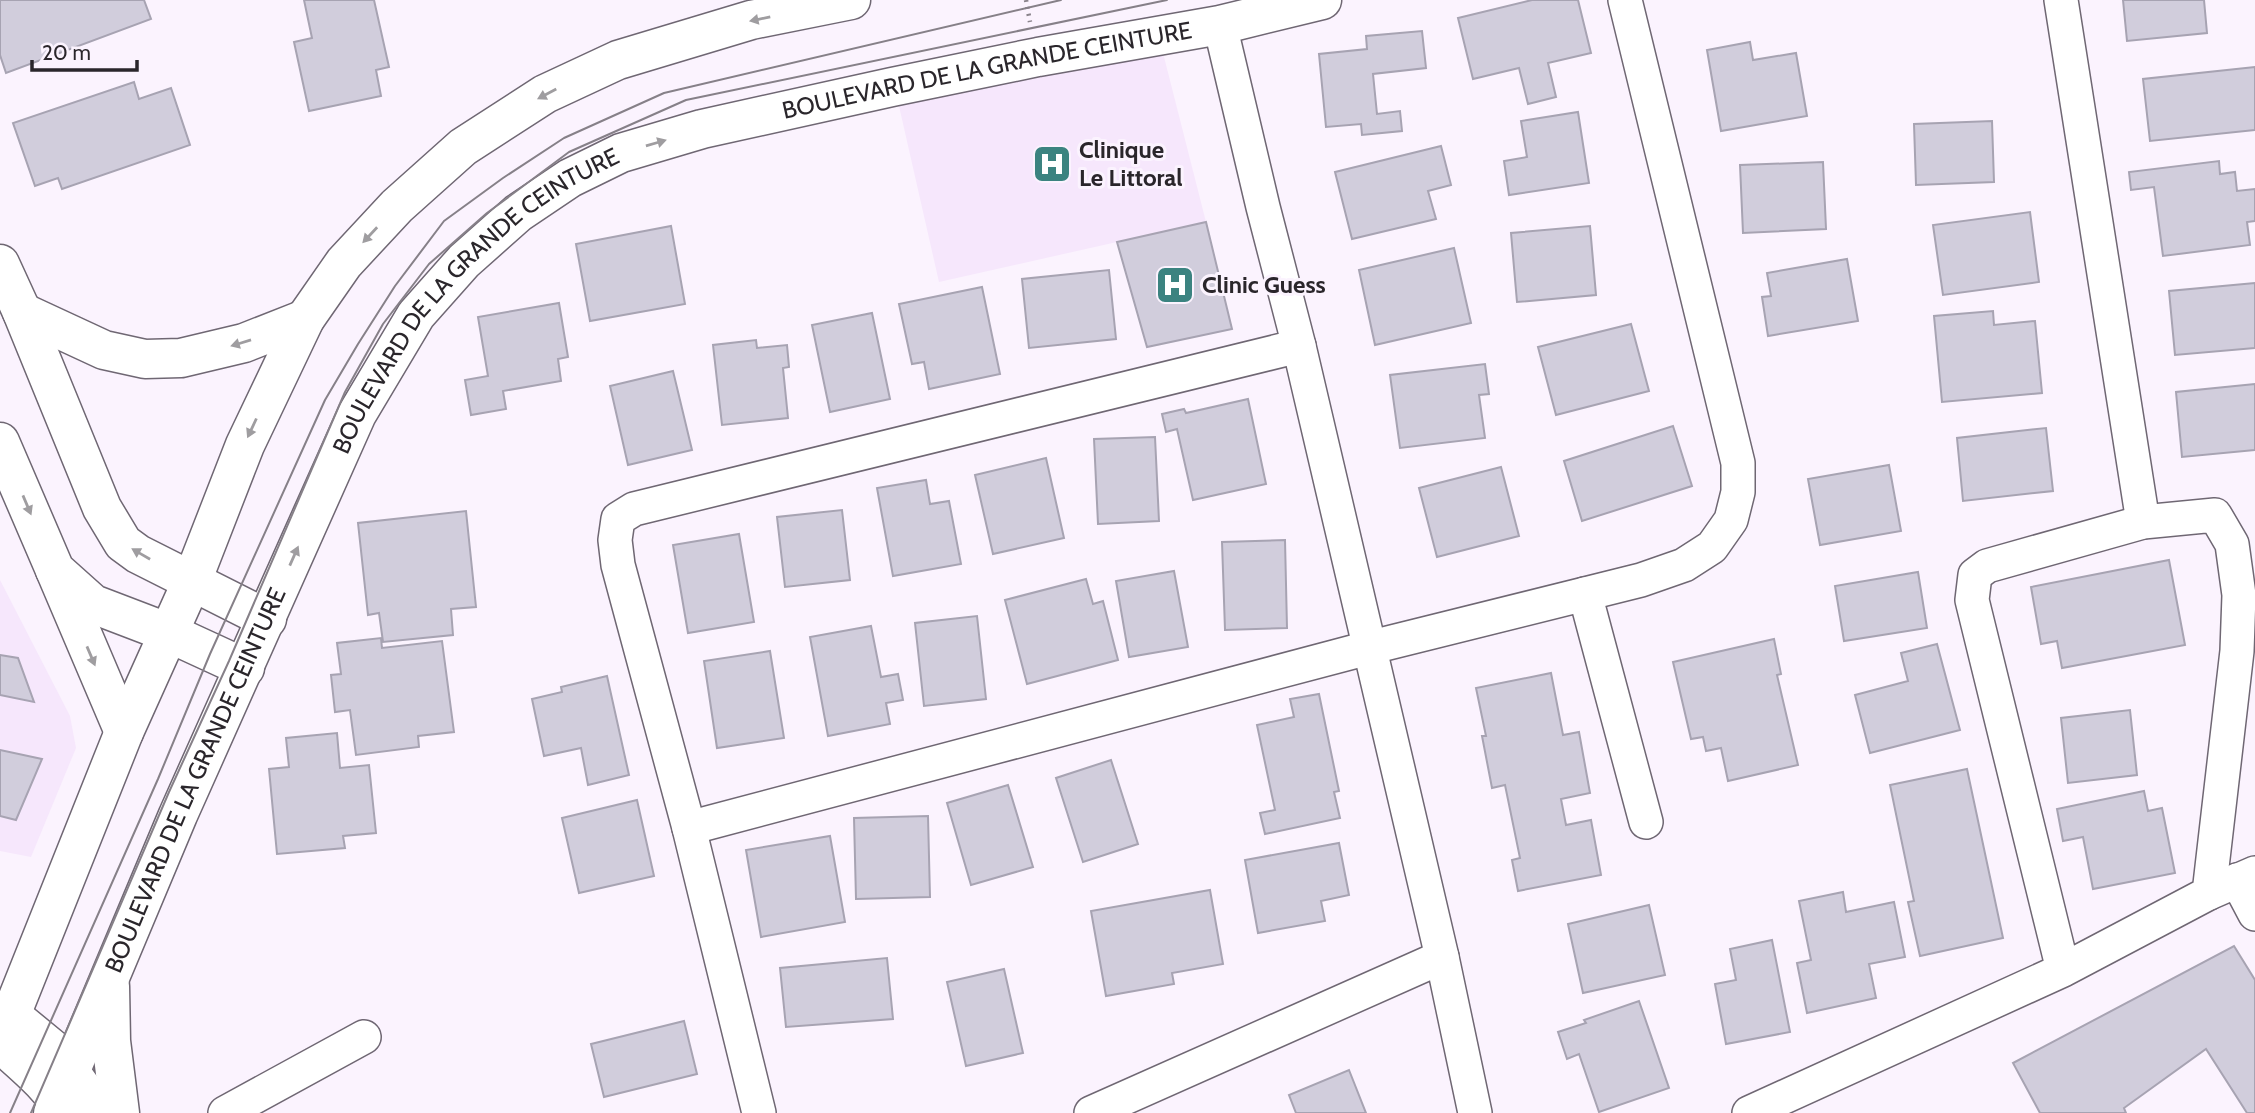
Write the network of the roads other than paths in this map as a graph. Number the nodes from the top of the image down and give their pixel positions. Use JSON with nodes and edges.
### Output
{"nodes":[{"id":1,"x":851,"y":0,"type":"edge"},
{"id":2,"x":1322,"y":0,"type":"edge"},
{"id":3,"x":1625,"y":0,"type":"edge"},
{"id":4,"x":2061,"y":0,"type":"edge"},
{"id":5,"x":1220,"y":25,"type":"junction"},
{"id":6,"x":0,"y":264,"type":"edge"},
{"id":7,"x":22,"y":312,"type":"junction"},
{"id":8,"x":305,"y":319,"type":"junction"},
{"id":9,"x":1299,"y":346,"type":"junction"},
{"id":10,"x":0,"y":442,"type":"edge"},
{"id":11,"x":2143,"y":522,"type":"junction"},
{"id":12,"x":55,"y":570,"type":"junction"},
{"id":13,"x":192,"y":581,"type":"junction"},
{"id":14,"x":1585,"y":594,"type":"junction"},
{"id":15,"x":267,"y":619,"type":"junction"},
{"id":16,"x":169,"y":634,"type":"junction"},
{"id":17,"x":1368,"y":648,"type":"junction"},
{"id":18,"x":245,"y":668,"type":"junction"},
{"id":19,"x":124,"y":732,"type":"junction"},
{"id":20,"x":1646,"y":822,"type":"dead end"},
{"id":21,"x":690,"y":828,"type":"junction"},
{"id":22,"x":2234,"y":882,"type":"edge"},
{"id":23,"x":2255,"y":914,"type":"edge"},
{"id":24,"x":1442,"y":957,"type":"junction"},
{"id":25,"x":2063,"y":970,"type":"junction"},
{"id":26,"x":110,"y":974,"type":"junction"},
{"id":27,"x":4,"y":1032,"type":"edge"},
{"id":28,"x":364,"y":1037,"type":"dead end"},
{"id":29,"x":62,"y":1099,"type":"edge"},
{"id":30,"x":100,"y":1113,"type":"edge"},
{"id":31,"x":120,"y":1113,"type":"edge"},
{"id":32,"x":225,"y":1113,"type":"edge"},
{"id":33,"x":759,"y":1113,"type":"edge"},
{"id":34,"x":1091,"y":1113,"type":"edge"},
{"id":35,"x":1475,"y":1113,"type":"edge"},
{"id":36,"x":1749,"y":1113,"type":"edge"}],
"edges":[{"from":1,"to":8,"type":"main road","one_way":true},
{"from":2,"to":5,"type":"main road","name":"BOULEVARD DE LA GRANDE CEINTURE"},
{"from":3,"to":14,"type":"street"},
{"from":4,"to":11,"type":"street"},
{"from":5,"to":9,"type":"street"},
{"from":15,"to":5,"type":"main road","name":"BOULEVARD DE LA GRANDE CEINTURE","one_way":true},
{"from":6,"to":7,"type":"main road"},
{"from":8,"to":7,"type":"main road","one_way":true},
{"from":13,"to":7,"type":"main road","one_way":true},
{"from":8,"to":13,"type":"main road","one_way":true},
{"from":9,"to":17,"type":"street"},
{"from":9,"to":21,"type":"street"},
{"from":10,"to":12,"type":"main road","one_way":true},
{"from":11,"to":22,"type":"street"},
{"from":11,"to":25,"type":"street"},
{"from":12,"to":16,"type":"main road"},
{"from":12,"to":19,"type":"main road","one_way":true},
{"from":13,"to":15,"type":"main road"},
{"from":13,"to":16,"type":"main road"},
{"from":14,"to":17,"type":"street"},
{"from":14,"to":20,"type":"street"},
{"from":15,"to":18,"type":"main road","name":"BOULEVARD DE LA GRANDE CEINTURE"},
{"from":16,"to":18,"type":"main road"},
{"from":16,"to":19,"type":"main road"},
{"from":17,"to":21,"type":"street"},
{"from":17,"to":24,"type":"street"},
{"from":18,"to":26,"type":"main road","name":"BOULEVARD DE LA GRANDE CEINTURE"},
{"from":19,"to":27,"type":"main road"},
{"from":21,"to":33,"type":"street"},
{"from":22,"to":23,"type":"street"},
{"from":22,"to":25,"type":"street"},
{"from":24,"to":34,"type":"street"},
{"from":24,"to":35,"type":"street"},
{"from":25,"to":36,"type":"street"},
{"from":26,"to":29,"type":"main road","name":"BOULEVARD DE LA GRANDE CEINTURE"},
{"from":26,"to":31,"type":"main road"},
{"from":27,"to":29,"type":"main road"},
{"from":28,"to":32,"type":"street"},
{"from":29,"to":30,"type":"main road"}]}
